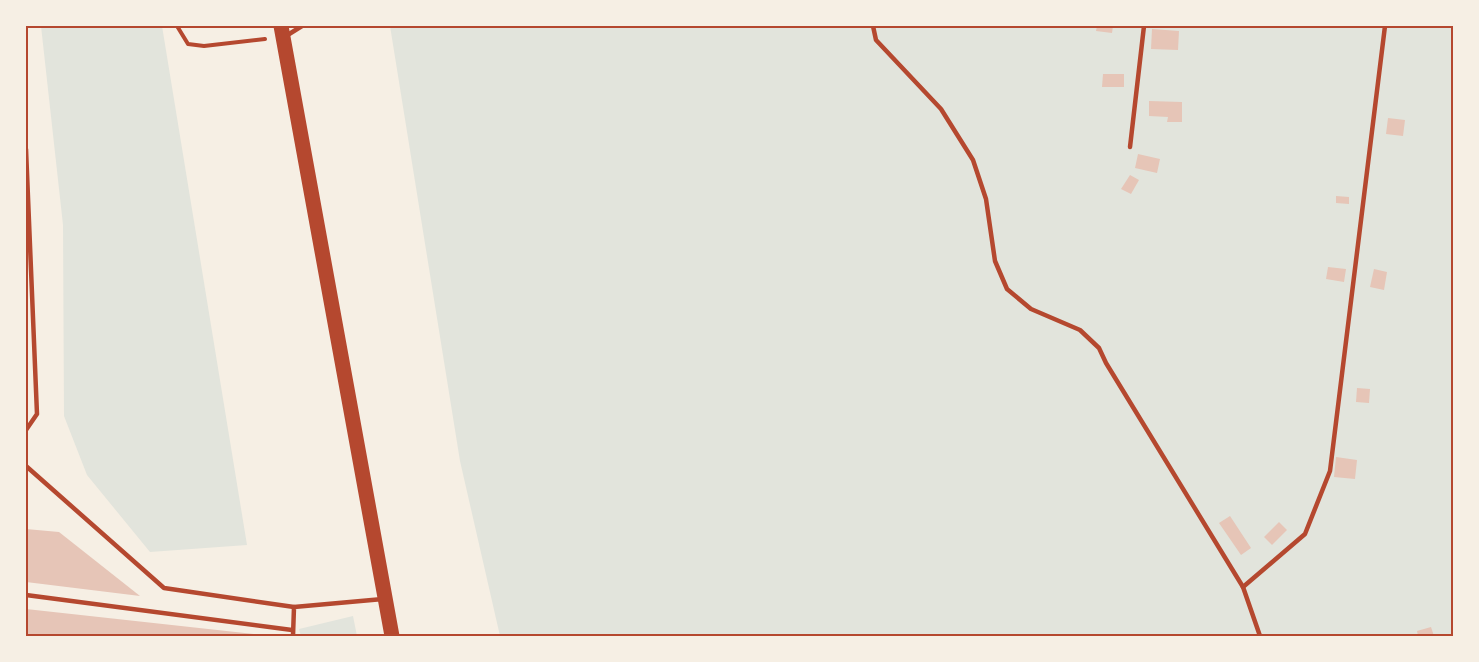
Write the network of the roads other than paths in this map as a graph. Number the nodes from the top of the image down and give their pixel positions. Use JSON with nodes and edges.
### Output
{"nodes":[{"id":1,"x":302,"y":26,"type":"edge"},
{"id":2,"x":873,"y":26,"type":"edge"},
{"id":3,"x":1144,"y":26,"type":"edge"},
{"id":4,"x":1385,"y":26,"type":"edge"},
{"id":5,"x":282,"y":32,"type":"edge"},
{"id":6,"x":1130,"y":147,"type":"dead end"},
{"id":7,"x":26,"y":149,"type":"edge"},
{"id":8,"x":26,"y":192,"type":"edge"},
{"id":9,"x":28,"y":275,"type":"edge"},
{"id":10,"x":26,"y":359,"type":"edge"},
{"id":11,"x":34,"y":360,"type":"junction"},
{"id":12,"x":26,"y":430,"type":"edge"},
{"id":13,"x":26,"y":466,"type":"edge"},
{"id":14,"x":1243,"y":587,"type":"junction"},
{"id":15,"x":26,"y":595,"type":"edge"},
{"id":16,"x":385,"y":598,"type":"junction"},
{"id":17,"x":294,"y":607,"type":"junction"},
{"id":18,"x":292,"y":630,"type":"junction"},
{"id":19,"x":293,"y":636,"type":"edge"},
{"id":20,"x":392,"y":636,"type":"edge"},
{"id":21,"x":1260,"y":636,"type":"edge"}],
"edges":[{"from":1,"to":5,"type":"lane"},
{"from":2,"to":14,"type":"lane"},
{"from":3,"to":6,"type":"lane"},
{"from":4,"to":14,"type":"lane"},
{"from":5,"to":16,"type":"main road"},
{"from":7,"to":8,"type":"lane"},
{"from":8,"to":9,"type":"lane"},
{"from":9,"to":11,"type":"lane"},
{"from":10,"to":11,"type":"lane"},
{"from":11,"to":12,"type":"lane"},
{"from":13,"to":17,"type":"lane"},
{"from":14,"to":21,"type":"lane"},
{"from":15,"to":18,"type":"lane"},
{"from":16,"to":17,"type":"lane"},
{"from":16,"to":20,"type":"main road"},
{"from":17,"to":18,"type":"lane"},
{"from":18,"to":19,"type":"lane"}]}
